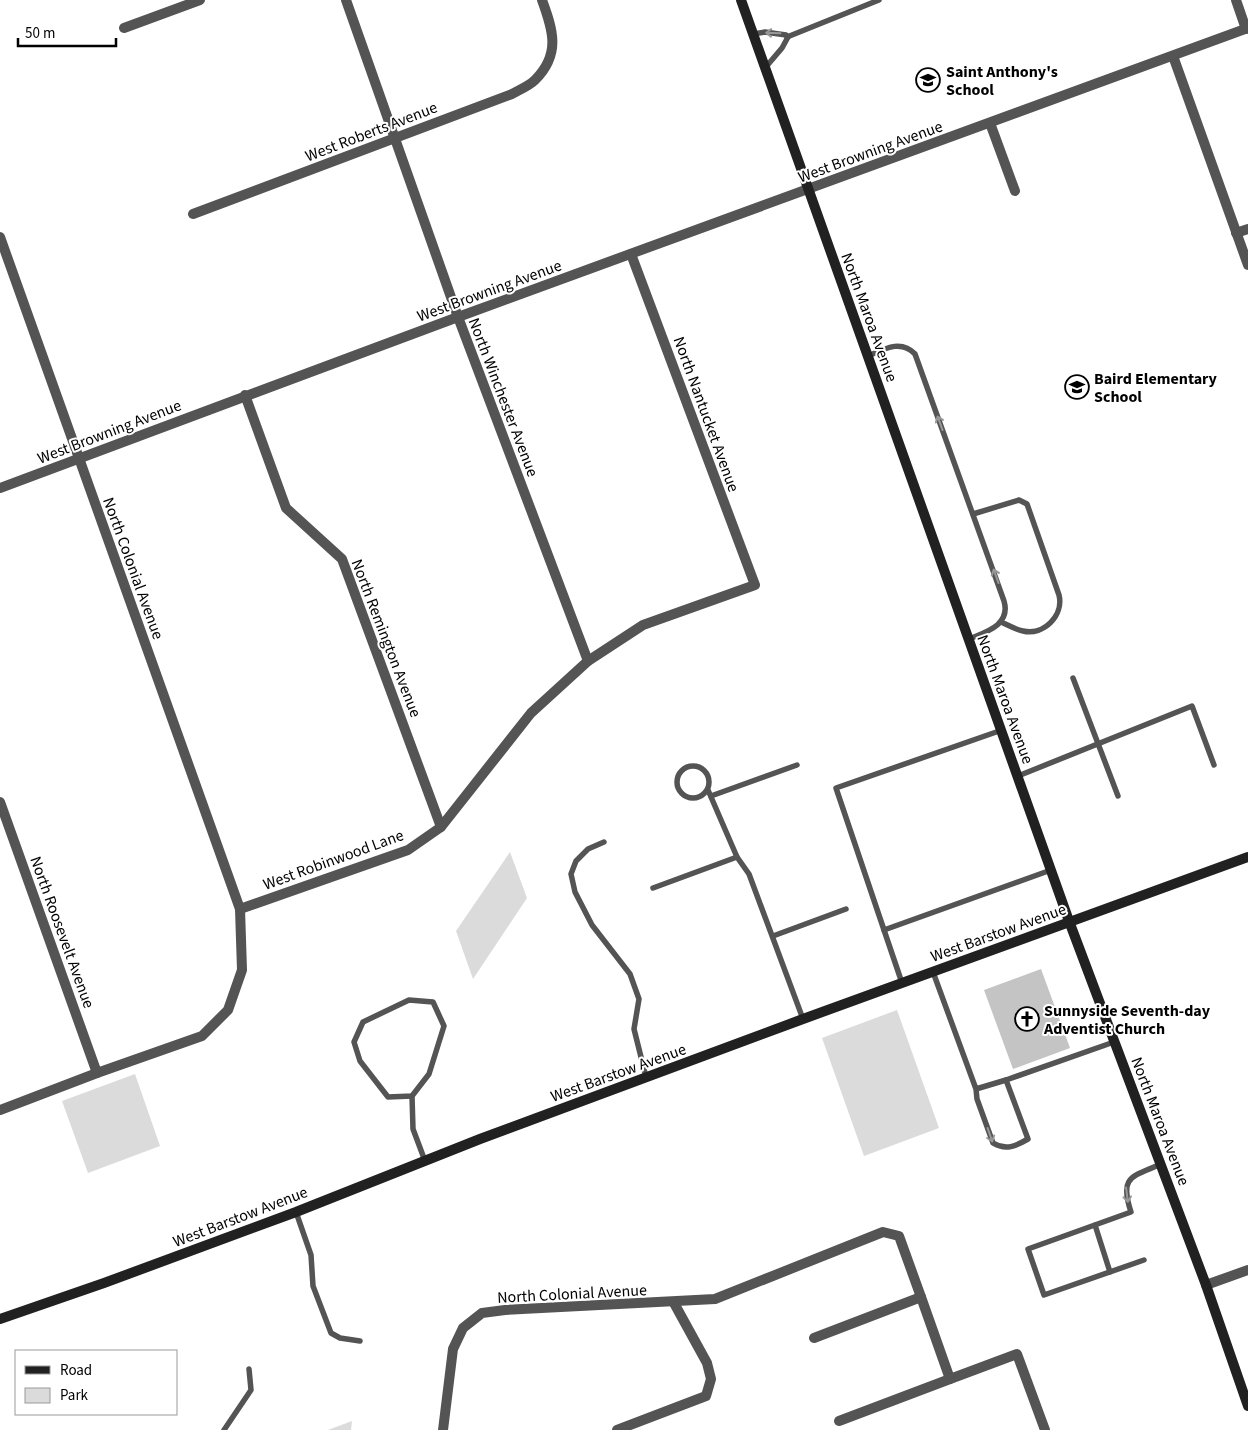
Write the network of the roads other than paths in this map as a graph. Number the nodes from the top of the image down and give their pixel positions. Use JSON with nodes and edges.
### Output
{"nodes":[{"id":1,"x":200,"y":0,"type":"edge"},
{"id":2,"x":346,"y":0,"type":"edge"},
{"id":3,"x":542,"y":0,"type":"edge"},
{"id":4,"x":880,"y":0,"type":"edge"},
{"id":5,"x":1236,"y":0,"type":"edge"},
{"id":6,"x":742,"y":1,"type":"edge"},
{"id":7,"x":124,"y":28,"type":"dead end"},
{"id":8,"x":1247,"y":29,"type":"edge"},
{"id":9,"x":753,"y":34,"type":"junction"},
{"id":10,"x":787,"y":37,"type":"junction"},
{"id":11,"x":1173,"y":56,"type":"junction"},
{"id":12,"x":765,"y":68,"type":"junction"},
{"id":13,"x":990,"y":123,"type":"junction"},
{"id":14,"x":395,"y":138,"type":"junction"},
{"id":15,"x":809,"y":190,"type":"junction"},
{"id":16,"x":1015,"y":191,"type":"dead end"},
{"id":17,"x":192,"y":214,"type":"dead end"},
{"id":18,"x":1248,"y":229,"type":"edge"},
{"id":19,"x":1236,"y":233,"type":"junction"},
{"id":20,"x":0,"y":237,"type":"edge"},
{"id":21,"x":631,"y":254,"type":"junction"},
{"id":22,"x":1248,"y":265,"type":"edge"},
{"id":23,"x":458,"y":317,"type":"junction"},
{"id":24,"x":868,"y":356,"type":"junction"},
{"id":25,"x":245,"y":395,"type":"junction"},
{"id":26,"x":78,"y":459,"type":"junction"},
{"id":27,"x":0,"y":488,"type":"edge"},
{"id":28,"x":973,"y":514,"type":"junction"},
{"id":29,"x":755,"y":585,"type":"joint"},
{"id":30,"x":1001,"y":622,"type":"junction"},
{"id":31,"x":969,"y":638,"type":"junction"},
{"id":32,"x":588,"y":661,"type":"junction"},
{"id":33,"x":1073,"y":678,"type":"dead end"},
{"id":34,"x":1002,"y":730,"type":"junction"},
{"id":35,"x":1099,"y":744,"type":"junction"},
{"id":36,"x":797,"y":765,"type":"dead end"},
{"id":37,"x":1214,"y":765,"type":"dead end"},
{"id":38,"x":1018,"y":776,"type":"junction"},
{"id":39,"x":709,"y":793,"type":"junction"},
{"id":40,"x":1118,"y":796,"type":"dead end"},
{"id":41,"x":0,"y":802,"type":"edge"},
{"id":42,"x":441,"y":827,"type":"junction"},
{"id":43,"x":604,"y":842,"type":"dead end"},
{"id":44,"x":737,"y":857,"type":"junction"},
{"id":45,"x":1248,"y":857,"type":"edge"},
{"id":46,"x":1051,"y":870,"type":"junction"},
{"id":47,"x":653,"y":888,"type":"dead end"},
{"id":48,"x":240,"y":909,"type":"junction"},
{"id":49,"x":846,"y":909,"type":"dead end"},
{"id":50,"x":1069,"y":921,"type":"junction"},
{"id":51,"x":884,"y":930,"type":"junction"},
{"id":52,"x":773,"y":936,"type":"junction"},
{"id":53,"x":933,"y":972,"type":"junction"},
{"id":54,"x":902,"y":983,"type":"junction"},
{"id":55,"x":803,"y":1019,"type":"junction"},
{"id":56,"x":1114,"y":1042,"type":"junction"},
{"id":57,"x":97,"y":1073,"type":"junction"},
{"id":58,"x":646,"y":1077,"type":"junction"},
{"id":59,"x":1006,"y":1080,"type":"junction"},
{"id":60,"x":976,"y":1089,"type":"junction"},
{"id":61,"x":412,"y":1096,"type":"junction"},
{"id":62,"x":0,"y":1110,"type":"edge"},
{"id":63,"x":425,"y":1161,"type":"junction"},
{"id":64,"x":1161,"y":1164,"type":"junction"},
{"id":65,"x":296,"y":1212,"type":"junction"},
{"id":66,"x":1095,"y":1225,"type":"junction"},
{"id":67,"x":1144,"y":1260,"type":"dead end"},
{"id":68,"x":1248,"y":1270,"type":"edge"},
{"id":69,"x":1110,"y":1272,"type":"junction"},
{"id":70,"x":1206,"y":1286,"type":"junction"},
{"id":71,"x":921,"y":1297,"type":"junction"},
{"id":72,"x":674,"y":1303,"type":"junction"},
{"id":73,"x":0,"y":1319,"type":"edge"},
{"id":74,"x":814,"y":1338,"type":"dead end"},
{"id":75,"x":360,"y":1341,"type":"dead end"},
{"id":76,"x":249,"y":1369,"type":"dead end"},
{"id":77,"x":950,"y":1379,"type":"junction"},
{"id":78,"x":1248,"y":1406,"type":"edge"},
{"id":79,"x":839,"y":1421,"type":"dead end"},
{"id":80,"x":224,"y":1430,"type":"edge"},
{"id":81,"x":443,"y":1430,"type":"edge"},
{"id":82,"x":617,"y":1430,"type":"edge"},
{"id":83,"x":1045,"y":1430,"type":"edge"}],
"edges":[{"from":1,"to":7,"type":"street"},
{"from":2,"to":14,"type":"street","name":"North Winchester Avenue"},
{"from":3,"to":14,"type":"street","name":"West Roberts Avenue"},
{"from":4,"to":10,"type":"lane"},
{"from":5,"to":8,"type":"street"},
{"from":6,"to":9,"type":"main road","name":"North Maroa Avenue"},
{"from":8,"to":11,"type":"street","name":"West Browning Avenue"},
{"from":10,"to":9,"type":"lane","one_way":true},
{"from":9,"to":12,"type":"main road","name":"North Maroa Avenue"},
{"from":10,"to":12,"type":"lane"},
{"from":11,"to":13,"type":"street","name":"West Browning Avenue"},
{"from":11,"to":19,"type":"street"},
{"from":12,"to":15,"type":"main road","name":"North Maroa Avenue"},
{"from":13,"to":15,"type":"street","name":"West Browning Avenue"},
{"from":13,"to":16,"type":"street"},
{"from":14,"to":17,"type":"street","name":"West Roberts Avenue"},
{"from":14,"to":23,"type":"street","name":"North Winchester Avenue"},
{"from":15,"to":21,"type":"street","name":"West Browning Avenue"},
{"from":15,"to":24,"type":"main road","name":"North Maroa Avenue"},
{"from":18,"to":19,"type":"street"},
{"from":19,"to":22,"type":"street"},
{"from":20,"to":26,"type":"street","name":"North Colonial Avenue"},
{"from":21,"to":23,"type":"street","name":"West Browning Avenue"},
{"from":21,"to":29,"type":"street","name":"North Nantucket Avenue"},
{"from":23,"to":25,"type":"street","name":"West Browning Avenue"},
{"from":23,"to":32,"type":"street","name":"North Winchester Avenue"},
{"from":28,"to":24,"type":"lane","one_way":true},
{"from":24,"to":31,"type":"main road","name":"North Maroa Avenue"},
{"from":25,"to":26,"type":"street","name":"West Browning Avenue"},
{"from":25,"to":42,"type":"street","name":"North Remington Avenue"},
{"from":26,"to":27,"type":"street","name":"West Browning Avenue"},
{"from":26,"to":48,"type":"street","name":"North Colonial Avenue"},
{"from":30,"to":28,"type":"lane","one_way":true},
{"from":28,"to":30,"type":"lane"},
{"from":29,"to":32,"type":"street","name":"West Robinwood Lane"},
{"from":30,"to":31,"type":"lane"},
{"from":31,"to":34,"type":"main road","name":"North Maroa Avenue"},
{"from":32,"to":42,"type":"street","name":"West Robinwood Lane"},
{"from":33,"to":35,"type":"lane"},
{"from":34,"to":38,"type":"main road","name":"North Maroa Avenue"},
{"from":34,"to":51,"type":"lane"},
{"from":35,"to":37,"type":"lane"},
{"from":35,"to":38,"type":"lane"},
{"from":35,"to":40,"type":"lane"},
{"from":36,"to":39,"type":"lane"},
{"from":38,"to":46,"type":"main road","name":"North Maroa Avenue"},
{"from":39,"to":39,"type":"lane"},
{"from":39,"to":44,"type":"lane"},
{"from":41,"to":57,"type":"street","name":"North Roosevelt Avenue"},
{"from":42,"to":48,"type":"street","name":"West Robinwood Lane"},
{"from":43,"to":58,"type":"lane"},
{"from":44,"to":47,"type":"lane"},
{"from":44,"to":52,"type":"lane"},
{"from":45,"to":50,"type":"main road","name":"West Barstow Avenue"},
{"from":46,"to":50,"type":"main road","name":"North Maroa Avenue"},
{"from":46,"to":51,"type":"lane"},
{"from":48,"to":57,"type":"street"},
{"from":49,"to":52,"type":"lane"},
{"from":50,"to":53,"type":"main road","name":"West Barstow Avenue"},
{"from":50,"to":56,"type":"main road","name":"North Maroa Avenue"},
{"from":51,"to":54,"type":"lane"},
{"from":52,"to":55,"type":"lane"},
{"from":53,"to":54,"type":"main road","name":"West Barstow Avenue"},
{"from":53,"to":60,"type":"lane"},
{"from":54,"to":55,"type":"main road","name":"West Barstow Avenue"},
{"from":55,"to":58,"type":"main road","name":"West Barstow Avenue"},
{"from":56,"to":59,"type":"lane"},
{"from":56,"to":64,"type":"main road","name":"North Maroa Avenue"},
{"from":57,"to":62,"type":"street"},
{"from":58,"to":63,"type":"main road","name":"West Barstow Avenue"},
{"from":59,"to":60,"type":"lane"},
{"from":60,"to":59,"type":"lane","one_way":true},
{"from":61,"to":61,"type":"lane"},
{"from":61,"to":63,"type":"lane"},
{"from":63,"to":65,"type":"main road","name":"West Barstow Avenue"},
{"from":64,"to":66,"type":"lane","one_way":true},
{"from":64,"to":70,"type":"main road","name":"North Maroa Avenue"},
{"from":65,"to":73,"type":"main road","name":"West Barstow Avenue"},
{"from":65,"to":75,"type":"lane"},
{"from":66,"to":69,"type":"lane"},
{"from":66,"to":69,"type":"lane"},
{"from":67,"to":69,"type":"lane"},
{"from":68,"to":70,"type":"street"},
{"from":70,"to":78,"type":"main road","name":"North Maroa Avenue"},
{"from":71,"to":72,"type":"street","name":"North Colonial Avenue"},
{"from":71,"to":74,"type":"street"},
{"from":71,"to":77,"type":"street"},
{"from":72,"to":81,"type":"street","name":"North Colonial Avenue"},
{"from":72,"to":82,"type":"street"},
{"from":76,"to":80,"type":"lane"},
{"from":77,"to":79,"type":"street"},
{"from":77,"to":83,"type":"street"}]}
